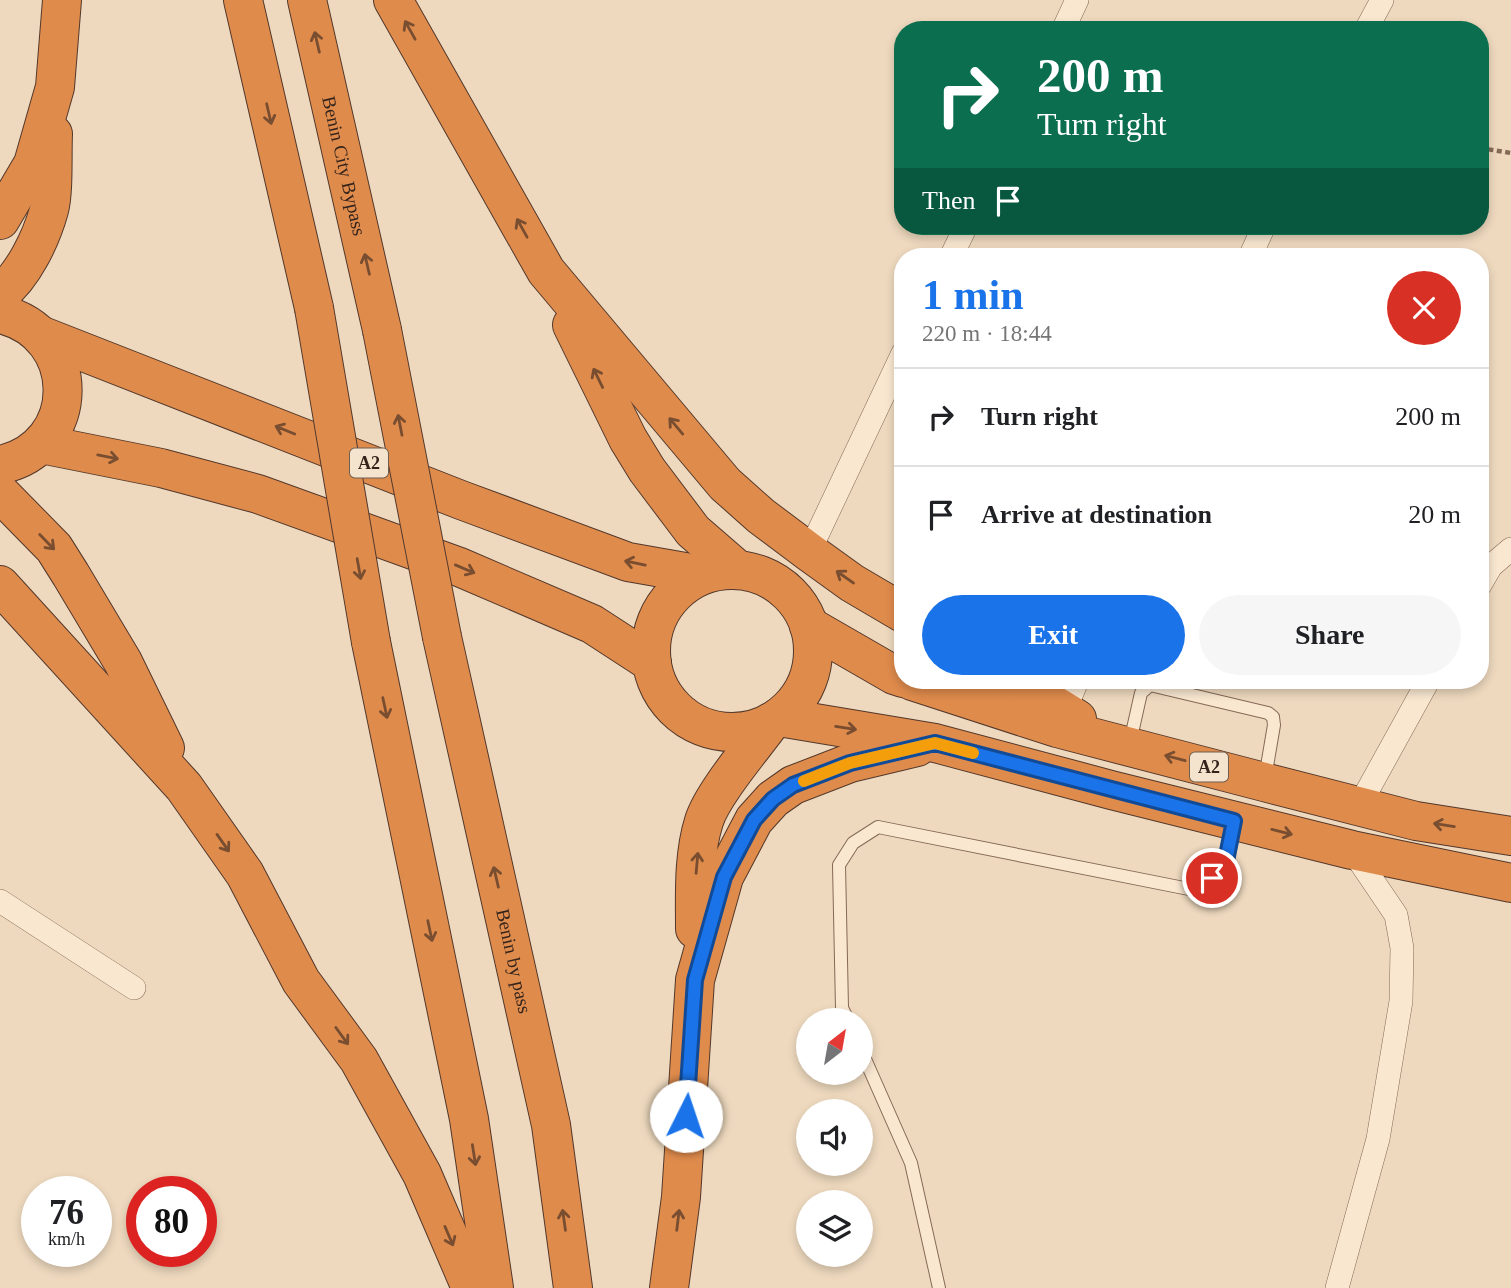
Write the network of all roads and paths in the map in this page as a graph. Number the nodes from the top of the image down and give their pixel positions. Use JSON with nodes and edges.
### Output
{"nodes":[{"id":1,"x":62,"y":0,"type":"edge"},
{"id":2,"x":243,"y":0,"type":"edge"},
{"id":3,"x":307,"y":0,"type":"edge"},
{"id":4,"x":393,"y":0,"type":"edge"},
{"id":5,"x":1077,"y":0,"type":"edge"},
{"id":6,"x":1382,"y":0,"type":"edge"},
{"id":7,"x":1067,"y":21,"type":"edge"},
{"id":8,"x":1371,"y":21,"type":"edge"},
{"id":9,"x":55,"y":87,"type":"junction"},
{"id":10,"x":1489,"y":149,"type":"edge"},
{"id":11,"x":1511,"y":153,"type":"edge"},
{"id":12,"x":0,"y":220,"type":"edge"},
{"id":13,"x":546,"y":271,"type":"junction"},
{"id":14,"x":0,"y":294,"type":"edge"},
{"id":15,"x":0,"y":314,"type":"edge"},
{"id":16,"x":40,"y":335,"type":"junction"},
{"id":17,"x":894,"y":372,"type":"edge"},
{"id":18,"x":41,"y":444,"type":"junction"},
{"id":19,"x":0,"y":465,"type":"edge"},
{"id":20,"x":0,"y":493,"type":"edge"},
{"id":21,"x":1511,"y":549,"type":"edge"},
{"id":22,"x":809,"y":552,"type":"junction"},
{"id":23,"x":1489,"y":569,"type":"edge"},
{"id":24,"x":720,"y":573,"type":"junction"},
{"id":25,"x":0,"y":585,"type":"edge"},
{"id":26,"x":894,"y":608,"type":"edge"},
{"id":27,"x":809,"y":626,"type":"junction"},
{"id":28,"x":442,"y":636,"type":"joint"},
{"id":29,"x":652,"y":663,"type":"junction"},
{"id":30,"x":894,"y":675,"type":"edge"},
{"id":31,"x":961,"y":689,"type":"edge"},
{"id":32,"x":1031,"y":689,"type":"edge"},
{"id":33,"x":1146,"y":689,"type":"edge"},
{"id":34,"x":1167,"y":689,"type":"edge"},
{"id":35,"x":1424,"y":689,"type":"edge"},
{"id":36,"x":1066,"y":706,"type":"edge"},
{"id":37,"x":775,"y":720,"type":"junction"},
{"id":38,"x":935,"y":743,"type":"junction"},
{"id":39,"x":1124,"y":745,"type":"junction"},
{"id":40,"x":1264,"y":782,"type":"junction"},
{"id":41,"x":184,"y":787,"type":"junction"},
{"id":42,"x":1359,"y":806,"type":"junction"},
{"id":43,"x":1234,"y":821,"type":"junction"},
{"id":44,"x":1511,"y":836,"type":"edge"},
{"id":45,"x":1352,"y":850,"type":"junction"},
{"id":46,"x":1511,"y":883,"type":"edge"},
{"id":47,"x":0,"y":901,"type":"edge"},
{"id":48,"x":695,"y":980,"type":"junction"},
{"id":49,"x":134,"y":988,"type":"dead end"},
{"id":50,"x":842,"y":1008,"type":"edge"},
{"id":51,"x":873,"y":1077,"type":"edge"},
{"id":52,"x":471,"y":1288,"type":"edge"},
{"id":53,"x":494,"y":1288,"type":"edge"},
{"id":54,"x":573,"y":1288,"type":"edge"},
{"id":55,"x":669,"y":1288,"type":"edge"},
{"id":56,"x":939,"y":1288,"type":"edge"},
{"id":57,"x":1337,"y":1288,"type":"edge"}],
"edges":[{"from":1,"to":9,"type":"highway"},
{"from":2,"to":53,"type":"highway","one_way":true,"bridge":true},
{"from":28,"to":3,"type":"highway","name":"Benin City Bypass","one_way":true,"bridge":true},
{"from":13,"to":4,"type":"highway","one_way":true},
{"from":5,"to":7,"type":"street"},
{"from":6,"to":8,"type":"street"},
{"from":9,"to":12,"type":"highway"},
{"from":9,"to":14,"type":"highway"},
{"from":10,"to":11,"type":"path"},
{"from":22,"to":13,"type":"highway","one_way":true},
{"from":24,"to":13,"type":"highway","one_way":true},
{"from":15,"to":16,"type":"highway","number":"A2"},
{"from":16,"to":18,"type":"highway","number":"A2"},
{"from":24,"to":16,"type":"highway","number":"A2","one_way":true},
{"from":17,"to":22,"type":"street"},
{"from":18,"to":19,"type":"highway","number":"A2"},
{"from":18,"to":29,"type":"highway","one_way":true},
{"from":20,"to":41,"type":"highway","one_way":true},
{"from":21,"to":23,"type":"street"},
{"from":26,"to":22,"type":"highway","one_way":true},
{"from":24,"to":27,"type":"highway","number":"A2"},
{"from":24,"to":29,"type":"highway","number":"A2"},
{"from":25,"to":41,"type":"highway"},
{"from":27,"to":30,"type":"highway","number":"A2"},
{"from":27,"to":37,"type":"highway","number":"A2"},
{"from":54,"to":28,"type":"highway","name":"Benin by pass","one_way":true},
{"from":29,"to":37,"type":"highway","number":"A2"},
{"from":31,"to":36,"type":"highway"},
{"from":32,"to":36,"type":"highway"},
{"from":33,"to":39,"type":"lane"},
{"from":34,"to":40,"type":"lane"},
{"from":35,"to":42,"type":"street"},
{"from":36,"to":39,"type":"highway"},
{"from":37,"to":38,"type":"highway","number":"A2","one_way":true},
{"from":48,"to":37,"type":"highway","one_way":true},
{"from":38,"to":43,"type":"highway","number":"A2"},
{"from":38,"to":48,"type":"highway"},
{"from":40,"to":39,"type":"highway","number":"A2","one_way":true},
{"from":40,"to":42,"type":"highway","number":"A2"},
{"from":41,"to":52,"type":"highway","one_way":true},
{"from":44,"to":42,"type":"highway","number":"A2","one_way":true},
{"from":43,"to":45,"type":"highway","number":"A2","one_way":true},
{"from":43,"to":50,"type":"lane"},
{"from":45,"to":46,"type":"highway","number":"A2"},
{"from":45,"to":57,"type":"street"},
{"from":47,"to":49,"type":"street"},
{"from":55,"to":48,"type":"highway","one_way":true},
{"from":51,"to":56,"type":"lane"}]}
